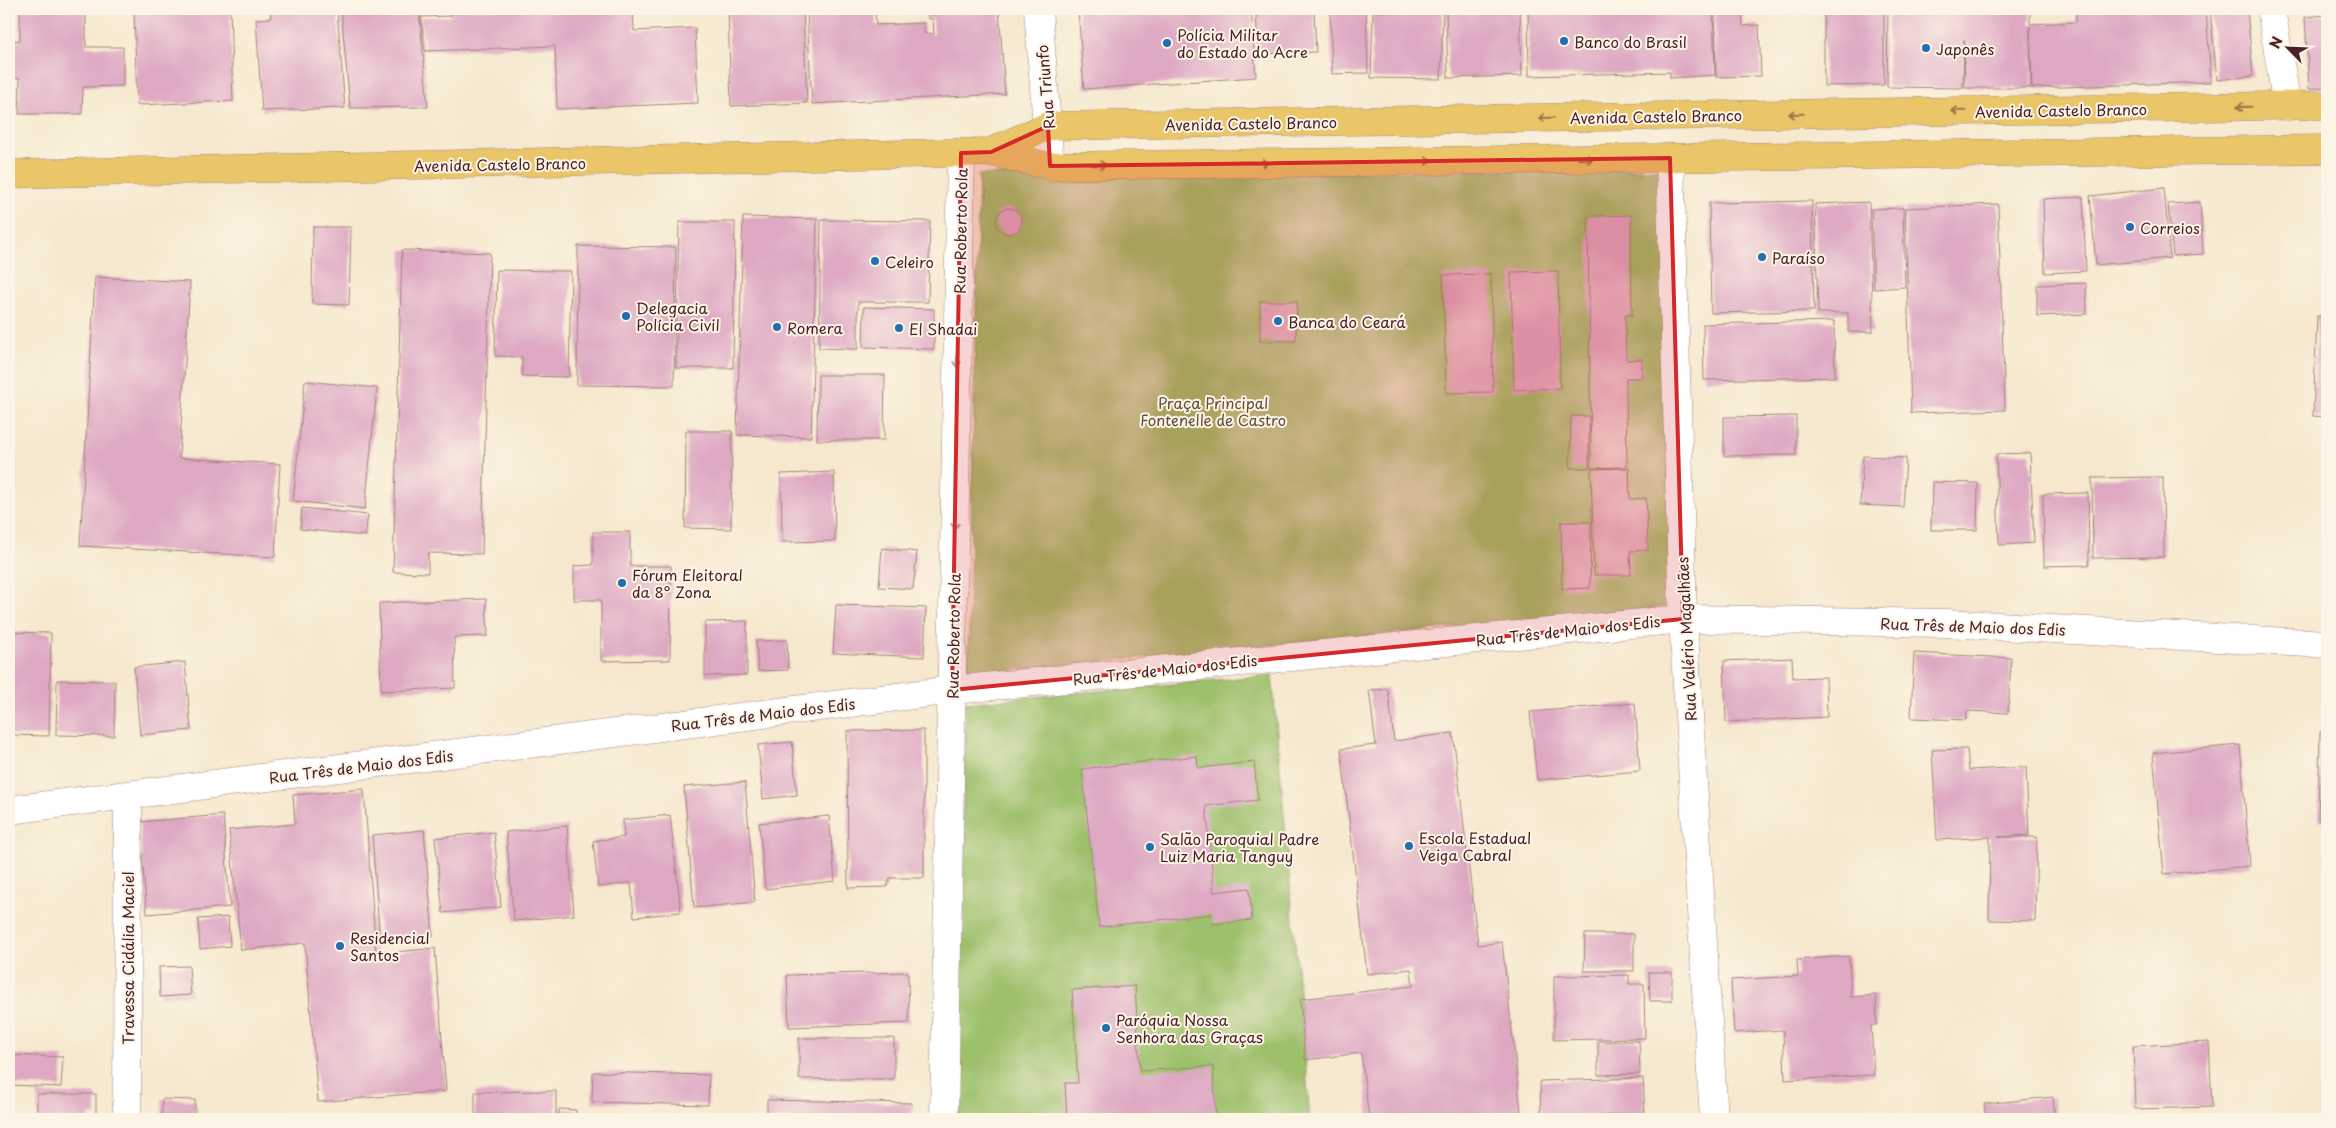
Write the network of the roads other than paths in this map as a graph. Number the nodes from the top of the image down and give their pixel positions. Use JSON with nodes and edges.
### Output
{"nodes":[{"id":1,"x":1038,"y":9,"type":"edge"},
{"id":2,"x":2271,"y":9,"type":"edge"},
{"id":3,"x":2327,"y":105,"type":"edge"},
{"id":4,"x":2287,"y":106,"type":"junction"},
{"id":5,"x":1048,"y":126,"type":"junction"},
{"id":6,"x":2327,"y":149,"type":"edge"},
{"id":7,"x":991,"y":152,"type":"junction"},
{"id":8,"x":961,"y":153,"type":"junction"},
{"id":9,"x":1670,"y":158,"type":"junction"},
{"id":10,"x":1050,"y":166,"type":"junction"},
{"id":11,"x":9,"y":174,"type":"edge"},
{"id":12,"x":1684,"y":619,"type":"junction"},
{"id":13,"x":2327,"y":644,"type":"edge"},
{"id":14,"x":952,"y":690,"type":"junction"},
{"id":15,"x":128,"y":796,"type":"junction"},
{"id":16,"x":9,"y":810,"type":"edge"},
{"id":17,"x":127,"y":1119,"type":"edge"},
{"id":18,"x":944,"y":1119,"type":"edge"},
{"id":19,"x":1714,"y":1119,"type":"edge"}],
"edges":[{"from":1,"to":5,"type":"street","name":"Rua Triunfo"},
{"from":2,"to":4,"type":"street"},
{"from":3,"to":4,"type":"highway","name":"Avenida Castelo Branco"},
{"from":4,"to":5,"type":"highway","name":"Avenida Castelo Branco","one_way":true},
{"from":5,"to":7,"type":"highway","name":"Avenida Castelo Branco"},
{"from":5,"to":10,"type":"street","name":"Rua Triunfo"},
{"from":6,"to":9,"type":"highway","name":"Avenida Castelo Branco"},
{"from":7,"to":8,"type":"highway","name":"Avenida Castelo Branco"},
{"from":7,"to":10,"type":"highway","name":"Avenida Castelo Branco"},
{"from":8,"to":11,"type":"highway","name":"Avenida Castelo Branco"},
{"from":8,"to":14,"type":"street","name":"Rua Roberto Rola","one_way":true},
{"from":10,"to":9,"type":"highway","name":"Avenida Castelo Branco","one_way":true},
{"from":9,"to":12,"type":"street","name":"Rua Valério Magalhães"},
{"from":12,"to":13,"type":"street","name":"Rua Três de Maio dos Edis"},
{"from":12,"to":14,"type":"street","name":"Rua Três de Maio dos Edis"},
{"from":12,"to":19,"type":"street","name":"Rua Valério Magalhães"},
{"from":14,"to":15,"type":"street","name":"Rua Três de Maio dos Edis"},
{"from":14,"to":18,"type":"street","name":"Rua Roberto Rola"},
{"from":15,"to":16,"type":"street","name":"Rua Três de Maio dos Edis"},
{"from":15,"to":17,"type":"street","name":"Travessa Cidália Maciel"}]}
